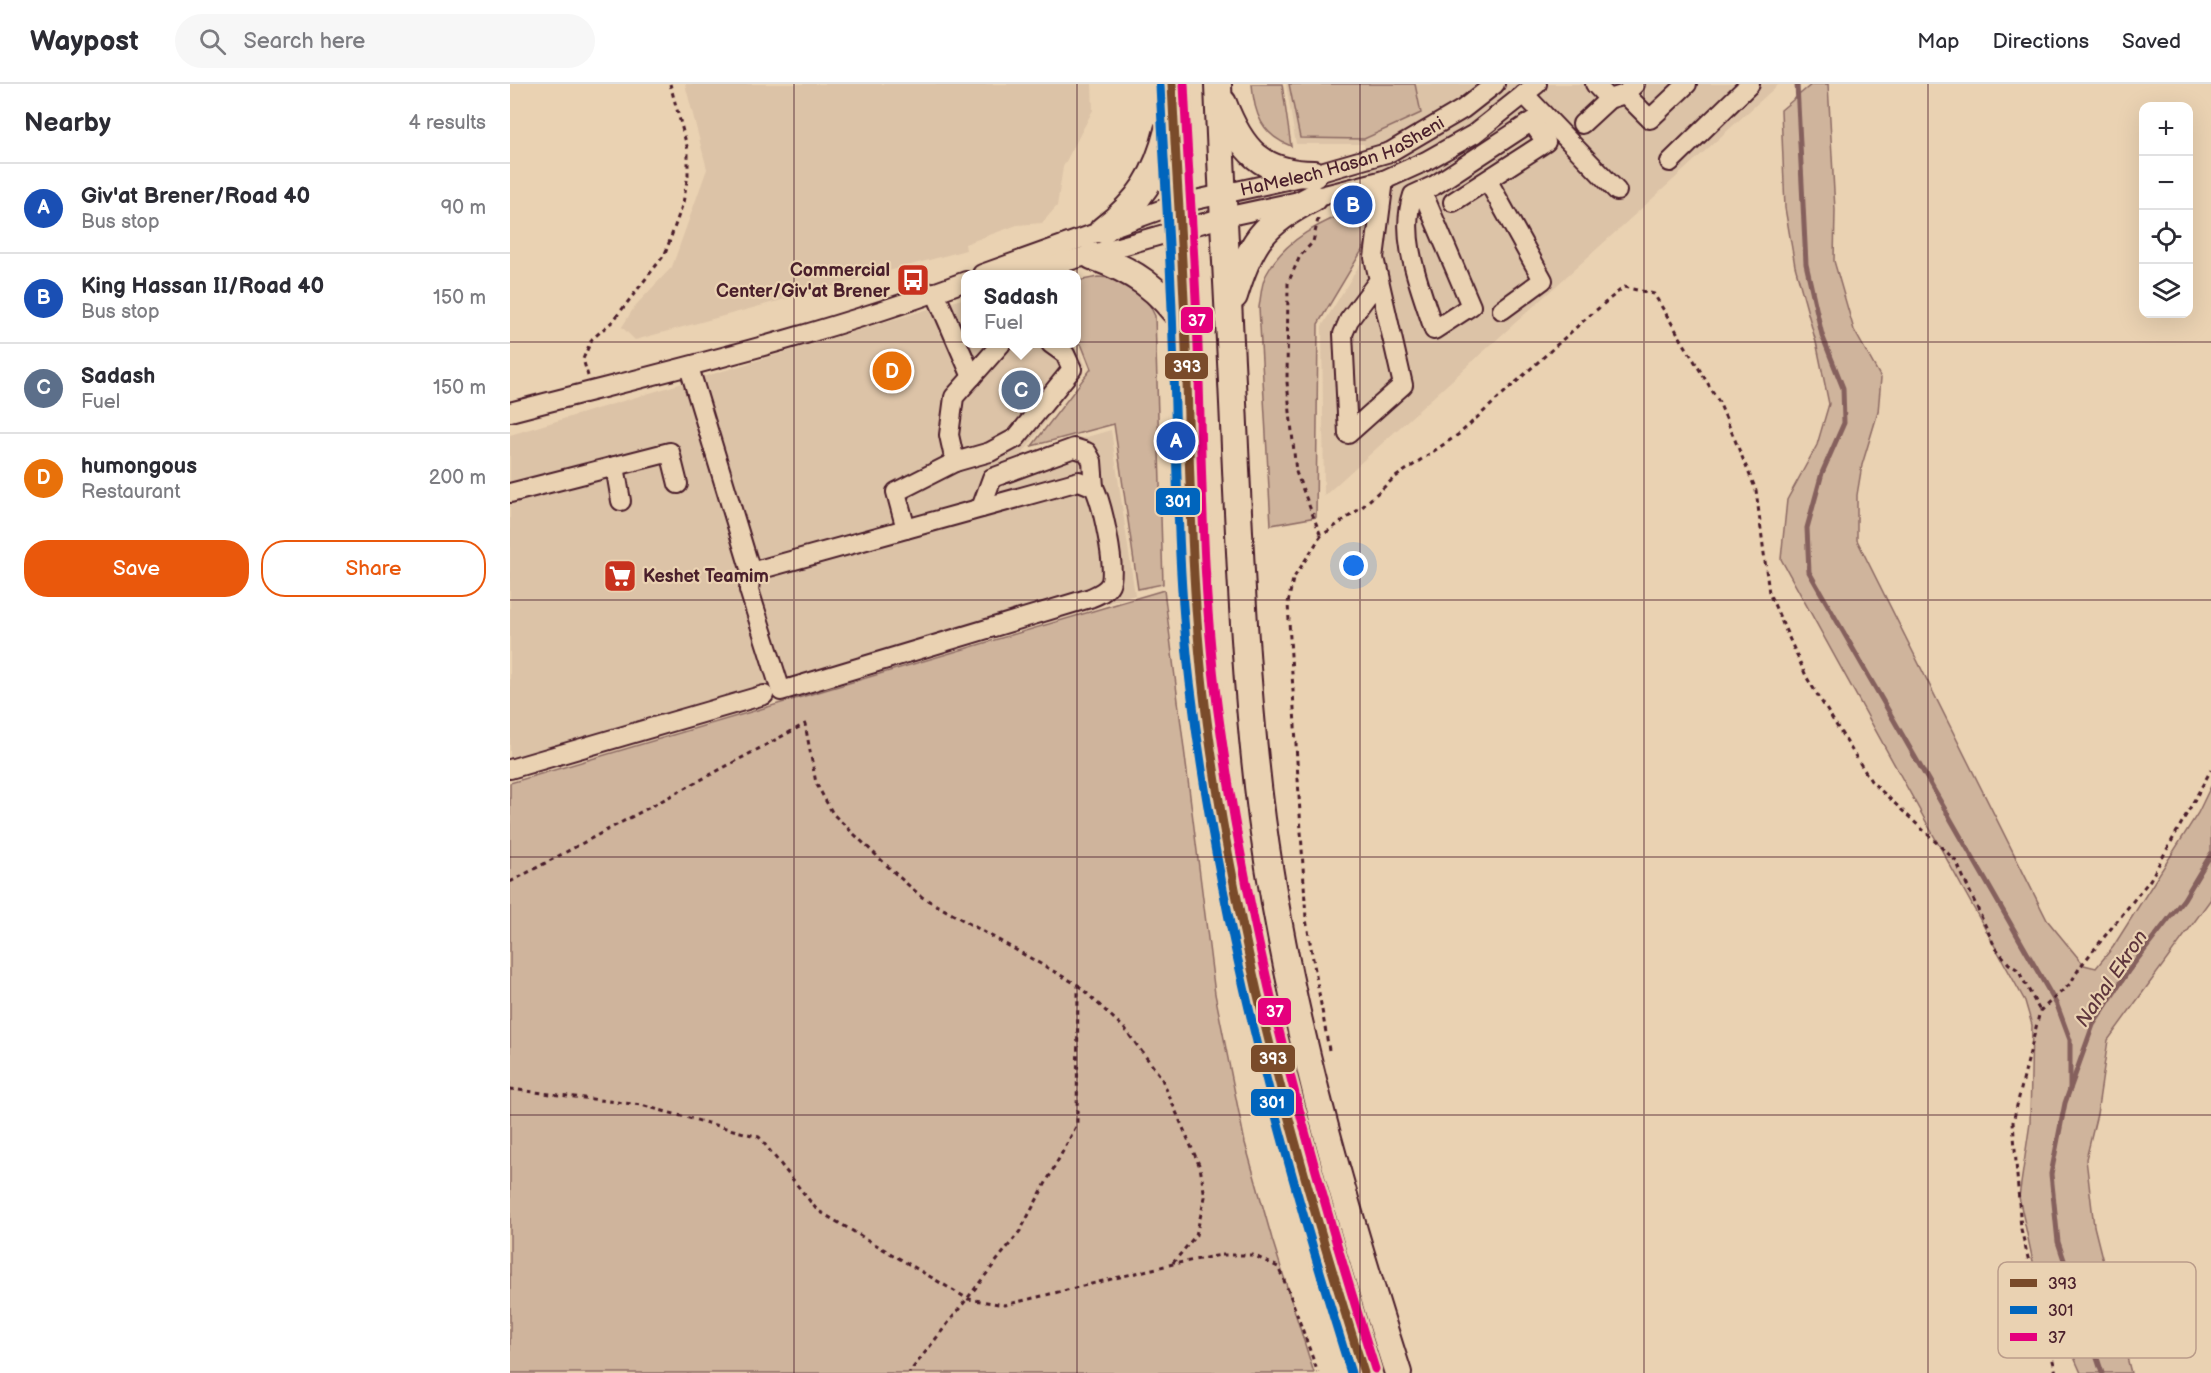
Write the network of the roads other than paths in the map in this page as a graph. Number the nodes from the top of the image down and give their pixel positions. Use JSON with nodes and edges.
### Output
{"nodes":[{"id":1,"x":1496,"y":84,"type":"edge"},
{"id":2,"x":1595,"y":84,"type":"edge"},
{"id":3,"x":1687,"y":84,"type":"edge"},
{"id":4,"x":1750,"y":84,"type":"edge"},
{"id":5,"x":1218,"y":88,"type":"edge"},
{"id":6,"x":1530,"y":89,"type":"edge"},
{"id":7,"x":1172,"y":90,"type":"edge"},
{"id":8,"x":1623,"y":92,"type":"edge"},
{"id":9,"x":1538,"y":118,"type":"junction"},
{"id":10,"x":1582,"y":124,"type":"dead end"},
{"id":11,"x":1670,"y":162,"type":"dead end"},
{"id":12,"x":1384,"y":180,"type":"junction"},
{"id":13,"x":1488,"y":181,"type":"junction"},
{"id":14,"x":1313,"y":186,"type":"junction"},
{"id":15,"x":1422,"y":191,"type":"junction"},
{"id":16,"x":1617,"y":191,"type":"dead end"},
{"id":17,"x":1453,"y":202,"type":"dead end"},
{"id":18,"x":1224,"y":206,"type":"junction"},
{"id":19,"x":1178,"y":216,"type":"junction"},
{"id":20,"x":1103,"y":230,"type":"junction"},
{"id":21,"x":1092,"y":256,"type":"junction"},
{"id":22,"x":993,"y":270,"type":"edge"},
{"id":23,"x":1038,"y":270,"type":"edge"},
{"id":24,"x":1379,"y":280,"type":"junction"},
{"id":25,"x":961,"y":283,"type":"edge"},
{"id":26,"x":961,"y":287,"type":"edge"},
{"id":27,"x":935,"y":292,"type":"junction"},
{"id":28,"x":1502,"y":310,"type":"dead end"},
{"id":29,"x":1230,"y":322,"type":"junction"},
{"id":30,"x":1185,"y":325,"type":"junction"},
{"id":31,"x":997,"y":348,"type":"edge"},
{"id":32,"x":1057,"y":348,"type":"edge"},
{"id":33,"x":689,"y":367,"type":"junction"},
{"id":34,"x":972,"y":377,"type":"junction"},
{"id":35,"x":569,"y":396,"type":"junction"},
{"id":36,"x":510,"y":403,"type":"edge"},
{"id":37,"x":510,"y":412,"type":"edge"},
{"id":38,"x":955,"y":462,"type":"junction"},
{"id":39,"x":615,"y":466,"type":"junction"},
{"id":40,"x":678,"y":484,"type":"dead end"},
{"id":41,"x":1094,"y":487,"type":"junction"},
{"id":42,"x":510,"y":493,"type":"edge"},
{"id":43,"x":621,"y":501,"type":"dead end"},
{"id":44,"x":981,"y":508,"type":"junction"},
{"id":45,"x":906,"y":529,"type":"junction"},
{"id":46,"x":751,"y":572,"type":"junction"},
{"id":47,"x":764,"y":695,"type":"dead end"},
{"id":48,"x":510,"y":769,"type":"edge"},
{"id":49,"x":1364,"y":1373,"type":"edge"},
{"id":50,"x":1398,"y":1373,"type":"edge"}],
"edges":[{"from":1,"to":14,"type":"street","name":"HaMelech Hasan HaSheni"},
{"from":2,"to":8,"type":"street"},
{"from":3,"to":8,"type":"street"},
{"from":4,"to":11,"type":"street"},
{"from":5,"to":14,"type":"highway"},
{"from":5,"to":18,"type":"highway"},
{"from":6,"to":9,"type":"street"},
{"from":6,"to":12,"type":"street","name":"HaMelech Hasan HaSheni"},
{"from":7,"to":19,"type":"highway"},
{"from":7,"to":20,"type":"highway"},
{"from":8,"to":10,"type":"street"},
{"from":9,"to":13,"type":"street"},
{"from":9,"to":15,"type":"street"},
{"from":9,"to":16,"type":"street"},
{"from":12,"to":14,"type":"street","name":"HaMelech Hasan HaSheni"},
{"from":12,"to":24,"type":"street"},
{"from":13,"to":17,"type":"street"},
{"from":13,"to":28,"type":"street"},
{"from":14,"to":18,"type":"street","name":"HaMelech Hasan HaSheni"},
{"from":14,"to":29,"type":"highway"},
{"from":15,"to":15,"type":"street"},
{"from":18,"to":19,"type":"street","name":"HaMelech Hasan HaSheni"},
{"from":18,"to":19,"type":"street","name":"HaMelech Hasan HaSheni"},
{"from":18,"to":29,"type":"highway"},
{"from":19,"to":20,"type":"street"},
{"from":19,"to":21,"type":"street"},
{"from":19,"to":30,"type":"highway"},
{"from":20,"to":22,"type":"street"},
{"from":21,"to":23,"type":"street"},
{"from":21,"to":30,"type":"highway"},
{"from":24,"to":24,"type":"street"},
{"from":25,"to":27,"type":"street"},
{"from":26,"to":27,"type":"street"},
{"from":27,"to":33,"type":"street"},
{"from":27,"to":34,"type":"street"},
{"from":29,"to":50,"type":"highway"},
{"from":30,"to":49,"type":"highway"},
{"from":31,"to":34,"type":"street"},
{"from":32,"to":38,"type":"street"},
{"from":33,"to":35,"type":"street"},
{"from":33,"to":46,"type":"street"},
{"from":34,"to":38,"type":"street"},
{"from":35,"to":36,"type":"street"},
{"from":35,"to":37,"type":"street"},
{"from":38,"to":45,"type":"street"},
{"from":39,"to":40,"type":"street"},
{"from":39,"to":42,"type":"street"},
{"from":39,"to":43,"type":"street"},
{"from":41,"to":44,"type":"street"},
{"from":41,"to":44,"type":"street"},
{"from":41,"to":46,"type":"street"},
{"from":44,"to":45,"type":"street"},
{"from":45,"to":46,"type":"street"},
{"from":47,"to":48,"type":"street"}]}
